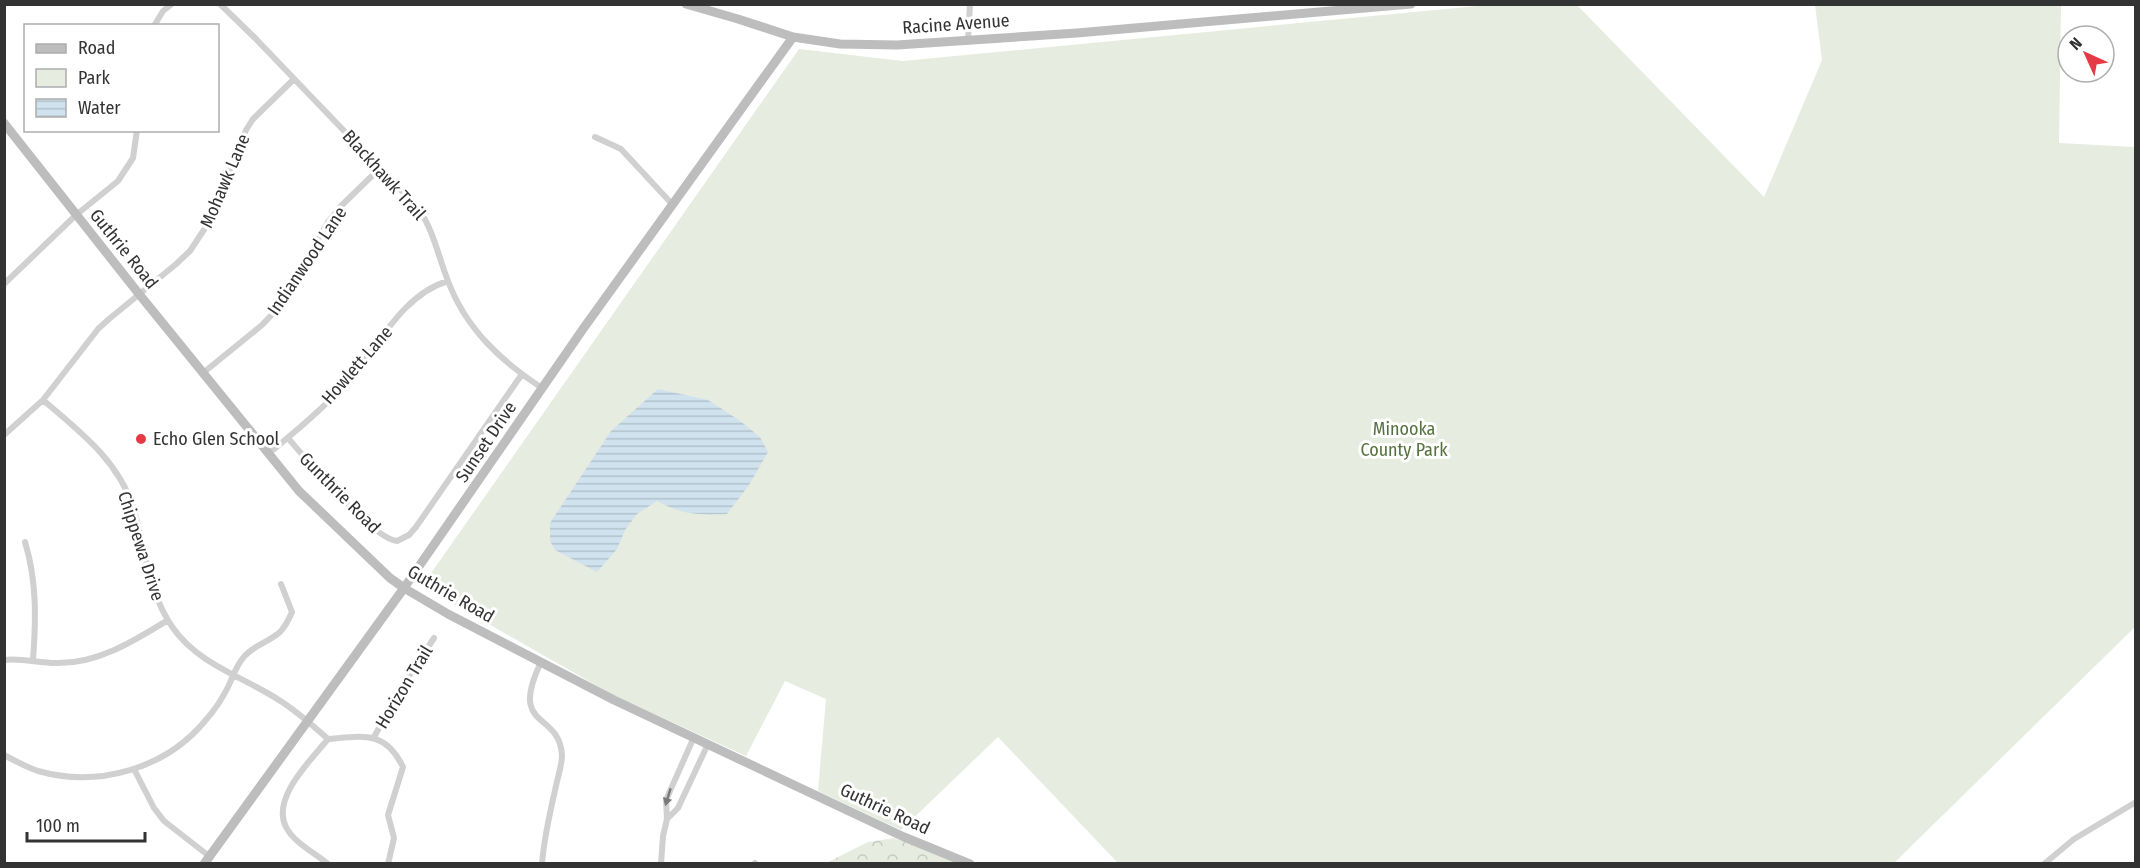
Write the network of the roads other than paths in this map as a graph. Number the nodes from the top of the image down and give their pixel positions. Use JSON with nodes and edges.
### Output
{"nodes":[{"id":1,"x":172,"y":4,"type":"edge"},
{"id":2,"x":220,"y":4,"type":"edge"},
{"id":3,"x":686,"y":4,"type":"edge"},
{"id":4,"x":969,"y":4,"type":"edge"},
{"id":5,"x":1411,"y":4,"type":"edge"},
{"id":6,"x":155,"y":24,"type":"edge"},
{"id":7,"x":793,"y":37,"type":"junction"},
{"id":8,"x":968,"y":40,"type":"junction"},
{"id":9,"x":294,"y":79,"type":"junction"},
{"id":10,"x":4,"y":123,"type":"edge"},
{"id":11,"x":137,"y":132,"type":"edge"},
{"id":12,"x":595,"y":137,"type":"dead end"},
{"id":13,"x":380,"y":168,"type":"junction"},
{"id":14,"x":672,"y":204,"type":"junction"},
{"id":15,"x":76,"y":215,"type":"junction"},
{"id":16,"x":448,"y":282,"type":"junction"},
{"id":17,"x":4,"y":284,"type":"edge"},
{"id":18,"x":139,"y":294,"type":"junction"},
{"id":19,"x":203,"y":374,"type":"junction"},
{"id":20,"x":522,"y":375,"type":"junction"},
{"id":21,"x":542,"y":388,"type":"junction"},
{"id":22,"x":43,"y":400,"type":"junction"},
{"id":23,"x":4,"y":435,"type":"edge"},
{"id":24,"x":288,"y":438,"type":"junction"},
{"id":25,"x":268,"y":454,"type":"junction"},
{"id":26,"x":25,"y":542,"type":"dead end"},
{"id":27,"x":280,"y":584,"type":"dead end"},
{"id":28,"x":404,"y":588,"type":"junction"},
{"id":29,"x":168,"y":620,"type":"junction"},
{"id":30,"x":434,"y":638,"type":"dead end"},
{"id":31,"x":4,"y":660,"type":"edge"},
{"id":32,"x":33,"y":660,"type":"junction"},
{"id":33,"x":540,"y":662,"type":"junction"},
{"id":34,"x":234,"y":676,"type":"junction"},
{"id":35,"x":308,"y":720,"type":"junction"},
{"id":36,"x":374,"y":737,"type":"junction"},
{"id":37,"x":693,"y":737,"type":"junction"},
{"id":38,"x":328,"y":739,"type":"junction"},
{"id":39,"x":708,"y":744,"type":"junction"},
{"id":40,"x":4,"y":755,"type":"edge"},
{"id":41,"x":134,"y":769,"type":"junction"},
{"id":42,"x":677,"y":774,"type":"junction"},
{"id":43,"x":690,"y":781,"type":"junction"},
{"id":44,"x":2136,"y":802,"type":"edge"},
{"id":45,"x":667,"y":819,"type":"junction"},
{"id":46,"x":206,"y":860,"type":"edge"},
{"id":47,"x":328,"y":864,"type":"edge"},
{"id":48,"x":388,"y":864,"type":"edge"},
{"id":49,"x":542,"y":864,"type":"edge"},
{"id":50,"x":661,"y":864,"type":"edge"},
{"id":51,"x":970,"y":864,"type":"edge"},
{"id":52,"x":2044,"y":864,"type":"edge"}],
"edges":[{"from":1,"to":6,"type":"street"},
{"from":2,"to":9,"type":"street","name":"Blackhawk Trail"},
{"from":3,"to":7,"type":"street","name":"Racine Avenue"},
{"from":4,"to":8,"type":"street"},
{"from":5,"to":8,"type":"street","name":"Racine Avenue"},
{"from":7,"to":8,"type":"street","name":"Racine Avenue"},
{"from":7,"to":14,"type":"street","name":"Sunset Drive"},
{"from":9,"to":13,"type":"street","name":"Blackhawk Trail"},
{"from":9,"to":18,"type":"street","name":"Mohawk Lane"},
{"from":10,"to":15,"type":"street","name":"Guthrie Road"},
{"from":11,"to":15,"type":"street"},
{"from":12,"to":14,"type":"street"},
{"from":13,"to":16,"type":"street","name":"Blackhawk Trail"},
{"from":13,"to":19,"type":"street","name":"Indianwood Lane"},
{"from":14,"to":21,"type":"street","name":"Sunset Drive"},
{"from":15,"to":17,"type":"street"},
{"from":15,"to":18,"type":"street","name":"Guthrie Road"},
{"from":16,"to":20,"type":"street","name":"Blackhawk Trail"},
{"from":16,"to":24,"type":"street","name":"Howlett Lane"},
{"from":18,"to":19,"type":"street","name":"Guthrie Road"},
{"from":18,"to":22,"type":"street","name":"Mohawk Lane"},
{"from":19,"to":25,"type":"street","name":"Guthrie Road"},
{"from":20,"to":21,"type":"street","name":"Blackhawk Trail"},
{"from":20,"to":24,"type":"street","name":"Gunthrie Road"},
{"from":21,"to":28,"type":"street","name":"Sunset Drive"},
{"from":22,"to":23,"type":"street","name":"Mohawk Lane"},
{"from":22,"to":29,"type":"street","name":"Chippewa Drive"},
{"from":24,"to":25,"type":"street","name":"Howlett Lane"},
{"from":25,"to":28,"type":"street","name":"Guthrie Road"},
{"from":26,"to":32,"type":"street"},
{"from":27,"to":34,"type":"street"},
{"from":28,"to":33,"type":"street","name":"Guthrie Road"},
{"from":28,"to":35,"type":"street","name":"Sunset Drive"},
{"from":29,"to":32,"type":"street"},
{"from":29,"to":34,"type":"street","name":"Chippewa Drive"},
{"from":30,"to":36,"type":"street","name":"Horizon Trail"},
{"from":31,"to":32,"type":"street"},
{"from":33,"to":37,"type":"street","name":"Guthrie Road"},
{"from":33,"to":49,"type":"street"},
{"from":34,"to":35,"type":"street","name":"Chippewa Drive"},
{"from":34,"to":41,"type":"street"},
{"from":35,"to":38,"type":"street"},
{"from":35,"to":46,"type":"street","name":"Sunset Drive"},
{"from":36,"to":38,"type":"street","name":"Horizon Trail"},
{"from":36,"to":48,"type":"street","name":"Horizon Trail"},
{"from":37,"to":39,"type":"street","name":"Guthrie Road"},
{"from":37,"to":42,"type":"street"},
{"from":38,"to":47,"type":"street"},
{"from":39,"to":43,"type":"street"},
{"from":39,"to":51,"type":"street","name":"Guthrie Road"},
{"from":40,"to":41,"type":"street"},
{"from":41,"to":46,"type":"street"},
{"from":42,"to":43,"type":"street"},
{"from":42,"to":45,"type":"street","one_way":true},
{"from":43,"to":45,"type":"street"},
{"from":44,"to":52,"type":"street"},
{"from":45,"to":50,"type":"street"}]}
